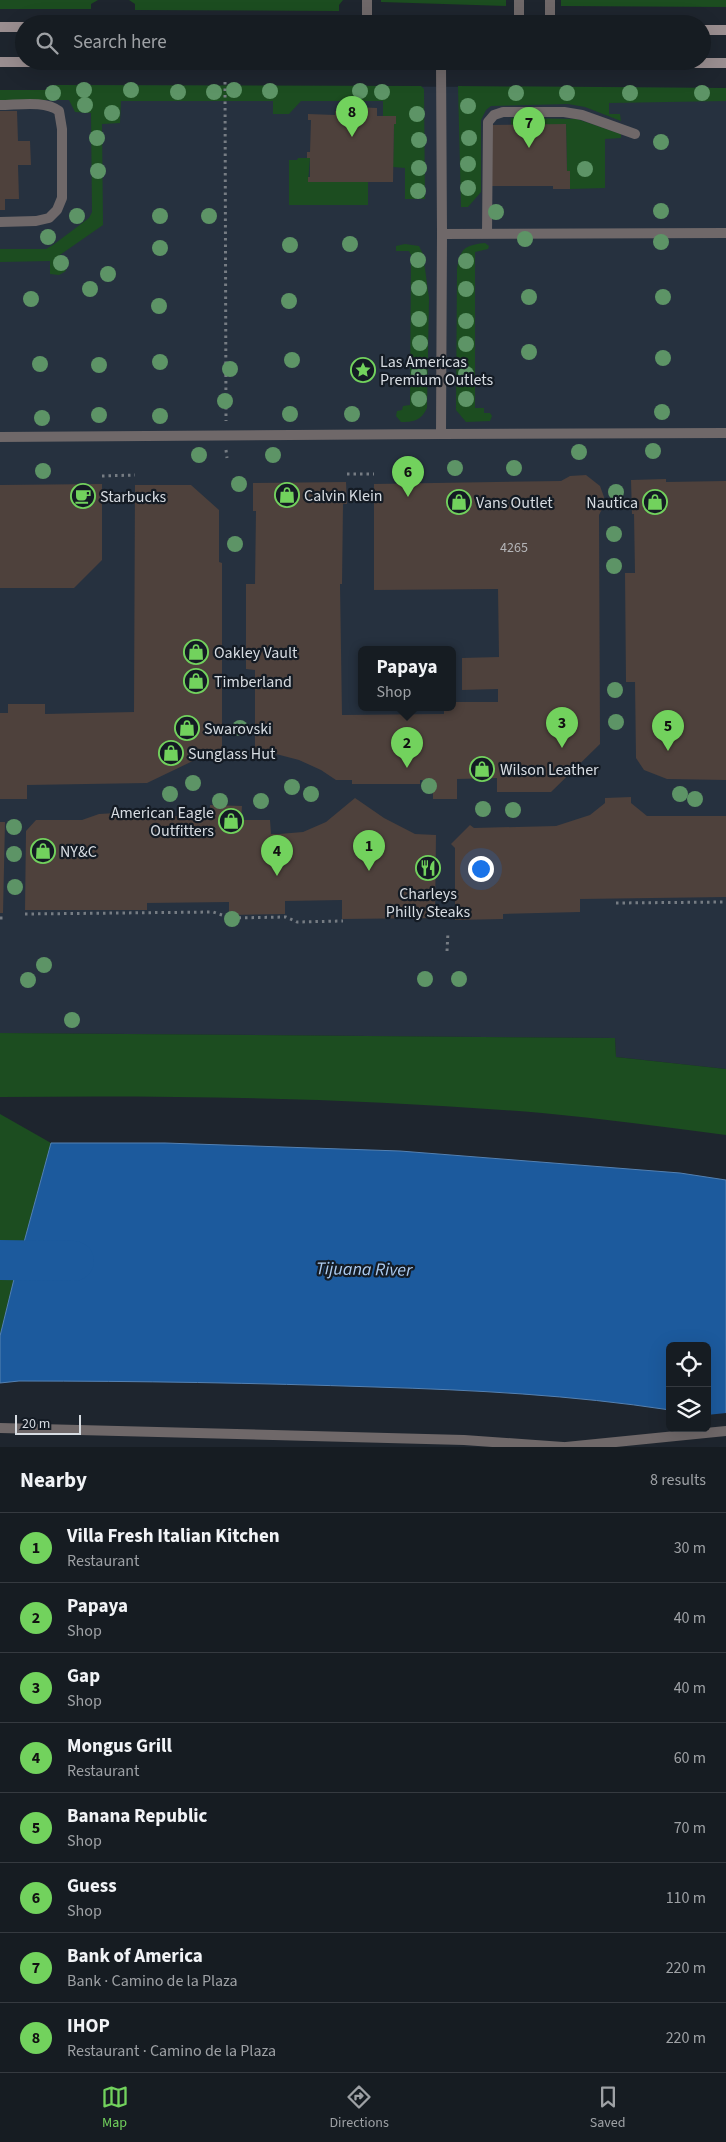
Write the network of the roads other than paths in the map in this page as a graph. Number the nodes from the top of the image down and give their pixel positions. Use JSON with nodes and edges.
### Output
{"nodes":[{"id":1,"x":367,"y":0,"type":"edge"},
{"id":2,"x":519,"y":0,"type":"edge"},
{"id":3,"x":550,"y":0,"type":"edge"},
{"id":4,"x":367,"y":15,"type":"edge"},
{"id":5,"x":519,"y":15,"type":"edge"},
{"id":6,"x":550,"y":15,"type":"edge"},
{"id":7,"x":0,"y":27,"type":"edge"},
{"id":8,"x":15,"y":27,"type":"edge"},
{"id":9,"x":711,"y":30,"type":"edge"},
{"id":10,"x":726,"y":30,"type":"edge"},
{"id":11,"x":0,"y":62,"type":"edge"},
{"id":12,"x":15,"y":62,"type":"edge"},
{"id":13,"x":711,"y":63,"type":"edge"},
{"id":14,"x":726,"y":63,"type":"edge"},
{"id":15,"x":440,"y":70,"type":"edge"},
{"id":16,"x":0,"y":105,"type":"edge"},
{"id":17,"x":636,"y":134,"type":"dead end"},
{"id":18,"x":0,"y":222,"type":"edge"},
{"id":19,"x":726,"y":233,"type":"edge"},
{"id":20,"x":442,"y":234,"type":"junction"},
{"id":21,"x":487,"y":234,"type":"junction"},
{"id":22,"x":726,"y":433,"type":"edge"},
{"id":23,"x":440,"y":434,"type":"junction"},
{"id":24,"x":0,"y":437,"type":"edge"},
{"id":25,"x":0,"y":1428,"type":"edge"},
{"id":26,"x":726,"y":1431,"type":"edge"},
{"id":27,"x":564,"y":1447,"type":"edge"}],
"edges":[{"from":1,"to":4,"type":"lane"},
{"from":2,"to":5,"type":"lane"},
{"from":3,"to":6,"type":"lane"},
{"from":7,"to":8,"type":"main road"},
{"from":9,"to":10,"type":"main road"},
{"from":11,"to":12,"type":"main road"},
{"from":13,"to":14,"type":"main road"},
{"from":15,"to":20,"type":"lane"},
{"from":16,"to":18,"type":"lane"},
{"from":17,"to":21,"type":"lane"},
{"from":19,"to":21,"type":"lane"},
{"from":20,"to":21,"type":"lane"},
{"from":20,"to":23,"type":"lane"},
{"from":22,"to":23,"type":"lane"},
{"from":23,"to":24,"type":"lane"},
{"from":25,"to":27,"type":"lane"},
{"from":26,"to":27,"type":"lane"}]}
